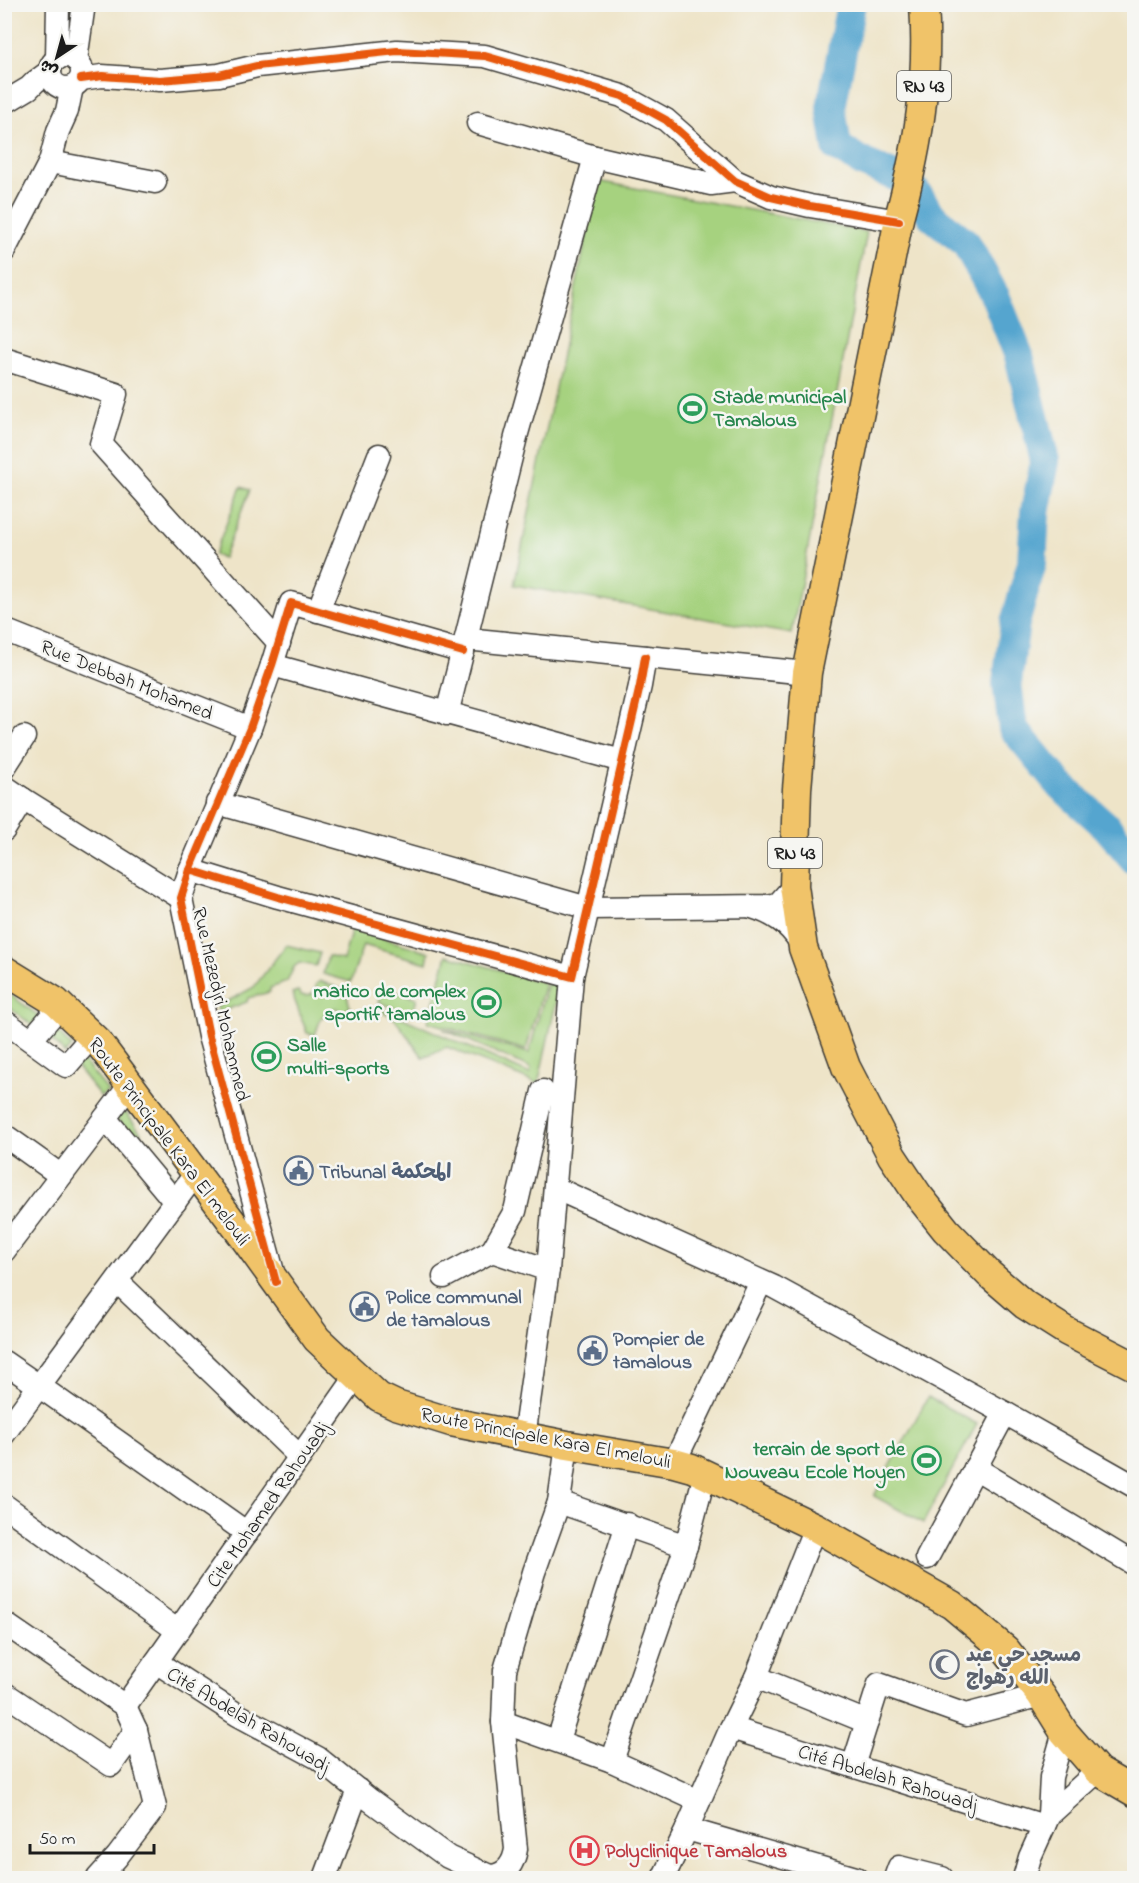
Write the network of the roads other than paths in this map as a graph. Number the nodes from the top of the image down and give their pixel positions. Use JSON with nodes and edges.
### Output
{"nodes":[{"id":1,"x":58,"y":4,"type":"edge"},
{"id":2,"x":84,"y":4,"type":"edge"},
{"id":3,"x":924,"y":4,"type":"edge"},
{"id":4,"x":70,"y":74,"type":"junction"},
{"id":5,"x":4,"y":103,"type":"edge"},
{"id":6,"x":478,"y":123,"type":"dead end"},
{"id":7,"x":595,"y":157,"type":"junction"},
{"id":8,"x":50,"y":162,"type":"junction"},
{"id":9,"x":735,"y":181,"type":"junction"},
{"id":10,"x":154,"y":182,"type":"dead end"},
{"id":11,"x":900,"y":217,"type":"junction"},
{"id":12,"x":4,"y":251,"type":"edge"},
{"id":13,"x":4,"y":358,"type":"edge"},
{"id":14,"x":379,"y":455,"type":"dead end"},
{"id":15,"x":318,"y":611,"type":"junction"},
{"id":16,"x":4,"y":630,"type":"edge"},
{"id":17,"x":279,"y":643,"type":"junction"},
{"id":18,"x":465,"y":645,"type":"junction"},
{"id":19,"x":645,"y":657,"type":"junction"},
{"id":20,"x":272,"y":665,"type":"junction"},
{"id":21,"x":807,"y":673,"type":"junction"},
{"id":22,"x":447,"y":714,"type":"junction"},
{"id":23,"x":250,"y":728,"type":"junction"},
{"id":24,"x":24,"y":737,"type":"dead end"},
{"id":25,"x":622,"y":760,"type":"junction"},
{"id":26,"x":4,"y":768,"type":"edge"},
{"id":27,"x":14,"y":793,"type":"edge"},
{"id":28,"x":217,"y":803,"type":"junction"},
{"id":29,"x":4,"y":830,"type":"edge"},
{"id":30,"x":190,"y":870,"type":"junction"},
{"id":31,"x":794,"y":886,"type":"junction"},
{"id":32,"x":181,"y":898,"type":"junction"},
{"id":33,"x":750,"y":907,"type":"junction"},
{"id":34,"x":588,"y":908,"type":"junction"},
{"id":35,"x":803,"y":948,"type":"junction"},
{"id":36,"x":4,"y":970,"type":"edge"},
{"id":37,"x":572,"y":977,"type":"junction"},
{"id":38,"x":60,"y":1006,"type":"junction"},
{"id":39,"x":4,"y":1021,"type":"edge"},
{"id":40,"x":92,"y":1036,"type":"junction"},
{"id":41,"x":31,"y":1040,"type":"junction"},
{"id":42,"x":130,"y":1085,"type":"junction"},
{"id":43,"x":543,"y":1091,"type":"dead end"},
{"id":44,"x":105,"y":1118,"type":"junction"},
{"id":45,"x":4,"y":1135,"type":"edge"},
{"id":46,"x":196,"y":1173,"type":"junction"},
{"id":47,"x":60,"y":1176,"type":"junction"},
{"id":48,"x":555,"y":1188,"type":"junction"},
{"id":49,"x":175,"y":1202,"type":"junction"},
{"id":50,"x":253,"y":1233,"type":"junction"},
{"id":51,"x":4,"y":1251,"type":"edge"},
{"id":52,"x":492,"y":1251,"type":"junction"},
{"id":53,"x":548,"y":1270,"type":"junction"},
{"id":54,"x":444,"y":1277,"type":"dead end"},
{"id":55,"x":117,"y":1281,"type":"junction"},
{"id":56,"x":761,"y":1282,"type":"junction"},
{"id":57,"x":4,"y":1362,"type":"edge"},
{"id":58,"x":1134,"y":1366,"type":"edge"},
{"id":59,"x":356,"y":1377,"type":"junction"},
{"id":60,"x":39,"y":1386,"type":"junction"},
{"id":61,"x":1005,"y":1413,"type":"junction"},
{"id":62,"x":4,"y":1434,"type":"edge"},
{"id":63,"x":524,"y":1437,"type":"junction"},
{"id":64,"x":567,"y":1445,"type":"junction"},
{"id":65,"x":300,"y":1457,"type":"junction"},
{"id":66,"x":674,"y":1463,"type":"junction"},
{"id":67,"x":975,"y":1468,"type":"junction"},
{"id":68,"x":705,"y":1474,"type":"junction"},
{"id":69,"x":1134,"y":1486,"type":"edge"},
{"id":70,"x":559,"y":1502,"type":"junction"},
{"id":71,"x":4,"y":1505,"type":"edge"},
{"id":72,"x":627,"y":1524,"type":"junction"},
{"id":73,"x":815,"y":1527,"type":"junction"},
{"id":74,"x":247,"y":1533,"type":"junction"},
{"id":75,"x":686,"y":1546,"type":"junction"},
{"id":76,"x":927,"y":1558,"type":"dead end"},
{"id":77,"x":1134,"y":1564,"type":"edge"},
{"id":78,"x":4,"y":1623,"type":"edge"},
{"id":79,"x":178,"y":1631,"type":"junction"},
{"id":80,"x":156,"y":1662,"type":"junction"},
{"id":81,"x":756,"y":1677,"type":"junction"},
{"id":82,"x":4,"y":1693,"type":"edge"},
{"id":83,"x":1041,"y":1695,"type":"junction"},
{"id":84,"x":125,"y":1706,"type":"junction"},
{"id":85,"x":503,"y":1722,"type":"junction"},
{"id":86,"x":867,"y":1722,"type":"junction"},
{"id":87,"x":731,"y":1728,"type":"junction"},
{"id":88,"x":136,"y":1730,"type":"junction"},
{"id":89,"x":1064,"y":1732,"type":"junction"},
{"id":90,"x":558,"y":1740,"type":"junction"},
{"id":91,"x":612,"y":1761,"type":"junction"},
{"id":92,"x":853,"y":1766,"type":"junction"},
{"id":93,"x":1098,"y":1770,"type":"junction"},
{"id":94,"x":1132,"y":1785,"type":"edge"},
{"id":95,"x":358,"y":1790,"type":"junction"},
{"id":96,"x":699,"y":1801,"type":"junction"},
{"id":97,"x":1046,"y":1820,"type":"junction"},
{"id":98,"x":687,"y":1829,"type":"junction"},
{"id":99,"x":515,"y":1870,"type":"edge"},
{"id":100,"x":493,"y":1877,"type":"edge"},
{"id":101,"x":98,"y":1878,"type":"edge"},
{"id":102,"x":325,"y":1878,"type":"edge"},
{"id":103,"x":663,"y":1878,"type":"edge"},
{"id":104,"x":856,"y":1878,"type":"edge"},
{"id":105,"x":895,"y":1878,"type":"edge"},
{"id":106,"x":942,"y":1878,"type":"edge"},
{"id":107,"x":1024,"y":1878,"type":"edge"}],
"edges":[{"from":1,"to":4,"type":"street"},
{"from":2,"to":4,"type":"street"},
{"from":3,"to":11,"type":"main road","number":"RN 43"},
{"from":4,"to":5,"type":"street"},
{"from":4,"to":8,"type":"street"},
{"from":4,"to":9,"type":"street"},
{"from":6,"to":7,"type":"street"},
{"from":7,"to":9,"type":"street"},
{"from":7,"to":18,"type":"street"},
{"from":8,"to":10,"type":"street"},
{"from":8,"to":12,"type":"street"},
{"from":9,"to":11,"type":"street"},
{"from":11,"to":21,"type":"main road","number":"RN 43"},
{"from":13,"to":17,"type":"street"},
{"from":14,"to":15,"type":"street"},
{"from":15,"to":17,"type":"street","name":"Rue Mezedjri Mohammed"},
{"from":15,"to":18,"type":"street"},
{"from":16,"to":23,"type":"street","name":"Rue Debbah Mohamed"},
{"from":17,"to":20,"type":"street","name":"Rue Mezedjri Mohammed"},
{"from":18,"to":19,"type":"street"},
{"from":18,"to":22,"type":"street"},
{"from":19,"to":21,"type":"street"},
{"from":19,"to":25,"type":"street"},
{"from":20,"to":22,"type":"street"},
{"from":20,"to":23,"type":"street","name":"Rue Mezedjri Mohammed"},
{"from":21,"to":31,"type":"main road","number":"RN 43"},
{"from":22,"to":25,"type":"street"},
{"from":23,"to":28,"type":"street","name":"Rue Mezedjri Mohammed"},
{"from":24,"to":26,"type":"street"},
{"from":25,"to":34,"type":"street"},
{"from":27,"to":29,"type":"street"},
{"from":27,"to":32,"type":"street"},
{"from":28,"to":30,"type":"street","name":"Rue Mezedjri Mohammed"},
{"from":28,"to":34,"type":"street"},
{"from":30,"to":32,"type":"street","name":"Rue Mezedjri Mohammed"},
{"from":30,"to":37,"type":"street"},
{"from":31,"to":33,"type":"street"},
{"from":31,"to":35,"type":"main road","number":"RN 43"},
{"from":32,"to":50,"type":"street","name":"Rue Mezedjri Mohammed"},
{"from":33,"to":34,"type":"street"},
{"from":33,"to":35,"type":"street"},
{"from":34,"to":37,"type":"street"},
{"from":35,"to":58,"type":"main road","number":"RN 43"},
{"from":36,"to":38,"type":"main road","name":"Route Principale Kara El melouli"},
{"from":37,"to":48,"type":"street"},
{"from":38,"to":40,"type":"main road","name":"Route Principale Kara El melouli"},
{"from":38,"to":41,"type":"street"},
{"from":39,"to":41,"type":"street"},
{"from":40,"to":41,"type":"street"},
{"from":40,"to":42,"type":"main road","name":"Route Principale Kara El melouli"},
{"from":42,"to":44,"type":"street"},
{"from":42,"to":46,"type":"main road","name":"Route Principale Kara El melouli"},
{"from":43,"to":52,"type":"street"},
{"from":44,"to":47,"type":"street"},
{"from":44,"to":49,"type":"street"},
{"from":45,"to":47,"type":"street"},
{"from":46,"to":49,"type":"street"},
{"from":46,"to":50,"type":"main road","name":"Route Principale Kara El melouli"},
{"from":47,"to":51,"type":"street"},
{"from":48,"to":53,"type":"street"},
{"from":48,"to":56,"type":"street"},
{"from":49,"to":55,"type":"street"},
{"from":50,"to":59,"type":"main road","name":"Route Principale Kara El melouli"},
{"from":52,"to":53,"type":"street"},
{"from":52,"to":54,"type":"street"},
{"from":53,"to":63,"type":"street"},
{"from":55,"to":60,"type":"street"},
{"from":55,"to":65,"type":"street"},
{"from":56,"to":61,"type":"street"},
{"from":56,"to":66,"type":"street"},
{"from":57,"to":60,"type":"street"},
{"from":59,"to":63,"type":"main road","name":"Route Principale Kara El melouli"},
{"from":59,"to":65,"type":"street","name":"Cite Mohamed Rahouadj"},
{"from":60,"to":62,"type":"street"},
{"from":60,"to":74,"type":"street"},
{"from":61,"to":67,"type":"street"},
{"from":61,"to":69,"type":"street"},
{"from":63,"to":64,"type":"main road","name":"Route Principale Kara El melouli"},
{"from":64,"to":66,"type":"main road","name":"Route Principale Kara El melouli"},
{"from":64,"to":70,"type":"street","name":"Cité Abdelah Rahouadj"},
{"from":65,"to":74,"type":"street","name":"Cite Mohamed Rahouadj"},
{"from":66,"to":68,"type":"main road","name":"Route Principale Kara El melouli"},
{"from":67,"to":76,"type":"street"},
{"from":67,"to":77,"type":"street"},
{"from":68,"to":73,"type":"main road","name":"Route Principale Kara El melouli"},
{"from":68,"to":75,"type":"street"},
{"from":70,"to":72,"type":"street"},
{"from":70,"to":85,"type":"street","name":"Cité Abdelah Rahouadj"},
{"from":71,"to":79,"type":"street"},
{"from":72,"to":75,"type":"street"},
{"from":72,"to":90,"type":"street"},
{"from":73,"to":81,"type":"street"},
{"from":73,"to":83,"type":"main road","name":"Route Principale Kara El melouli"},
{"from":74,"to":79,"type":"street","name":"Cite Mohamed Rahouadj"},
{"from":75,"to":91,"type":"street"},
{"from":78,"to":84,"type":"street"},
{"from":79,"to":80,"type":"street","name":"Cite Mohamed Rahouadj"},
{"from":80,"to":84,"type":"street","name":"Cite Mohamed Rahouadj"},
{"from":80,"to":95,"type":"street","name":"Cité Abdelah Rahouadj"},
{"from":81,"to":86,"type":"street"},
{"from":81,"to":87,"type":"street"},
{"from":82,"to":88,"type":"street"},
{"from":83,"to":86,"type":"street"},
{"from":83,"to":89,"type":"main road","name":"Route Principale Kara El melouli"},
{"from":84,"to":88,"type":"street"},
{"from":85,"to":90,"type":"street"},
{"from":85,"to":99,"type":"street","name":"Cité Abdelah Rahouadj"},
{"from":86,"to":92,"type":"street"},
{"from":87,"to":92,"type":"street","name":"Cité Abdelah Rahouadj"},
{"from":87,"to":96,"type":"street"},
{"from":88,"to":101,"type":"street"},
{"from":89,"to":93,"type":"main road","name":"Route Principale Kara El melouli"},
{"from":89,"to":97,"type":"street"},
{"from":90,"to":91,"type":"street"},
{"from":91,"to":96,"type":"street"},
{"from":92,"to":97,"type":"street","name":"Cité Abdelah Rahouadj"},
{"from":93,"to":94,"type":"main road","name":"Route Principale Kara El melouli"},
{"from":93,"to":97,"type":"street"},
{"from":95,"to":100,"type":"street","name":"Cité Abdelah Rahouadj"},
{"from":95,"to":102,"type":"street"},
{"from":96,"to":98,"type":"street"},
{"from":97,"to":107,"type":"street"},
{"from":98,"to":103,"type":"street"},
{"from":98,"to":104,"type":"street"},
{"from":99,"to":100,"type":"street","name":"Cité Abdelah Rahouadj"},
{"from":105,"to":106,"type":"street"}]}
